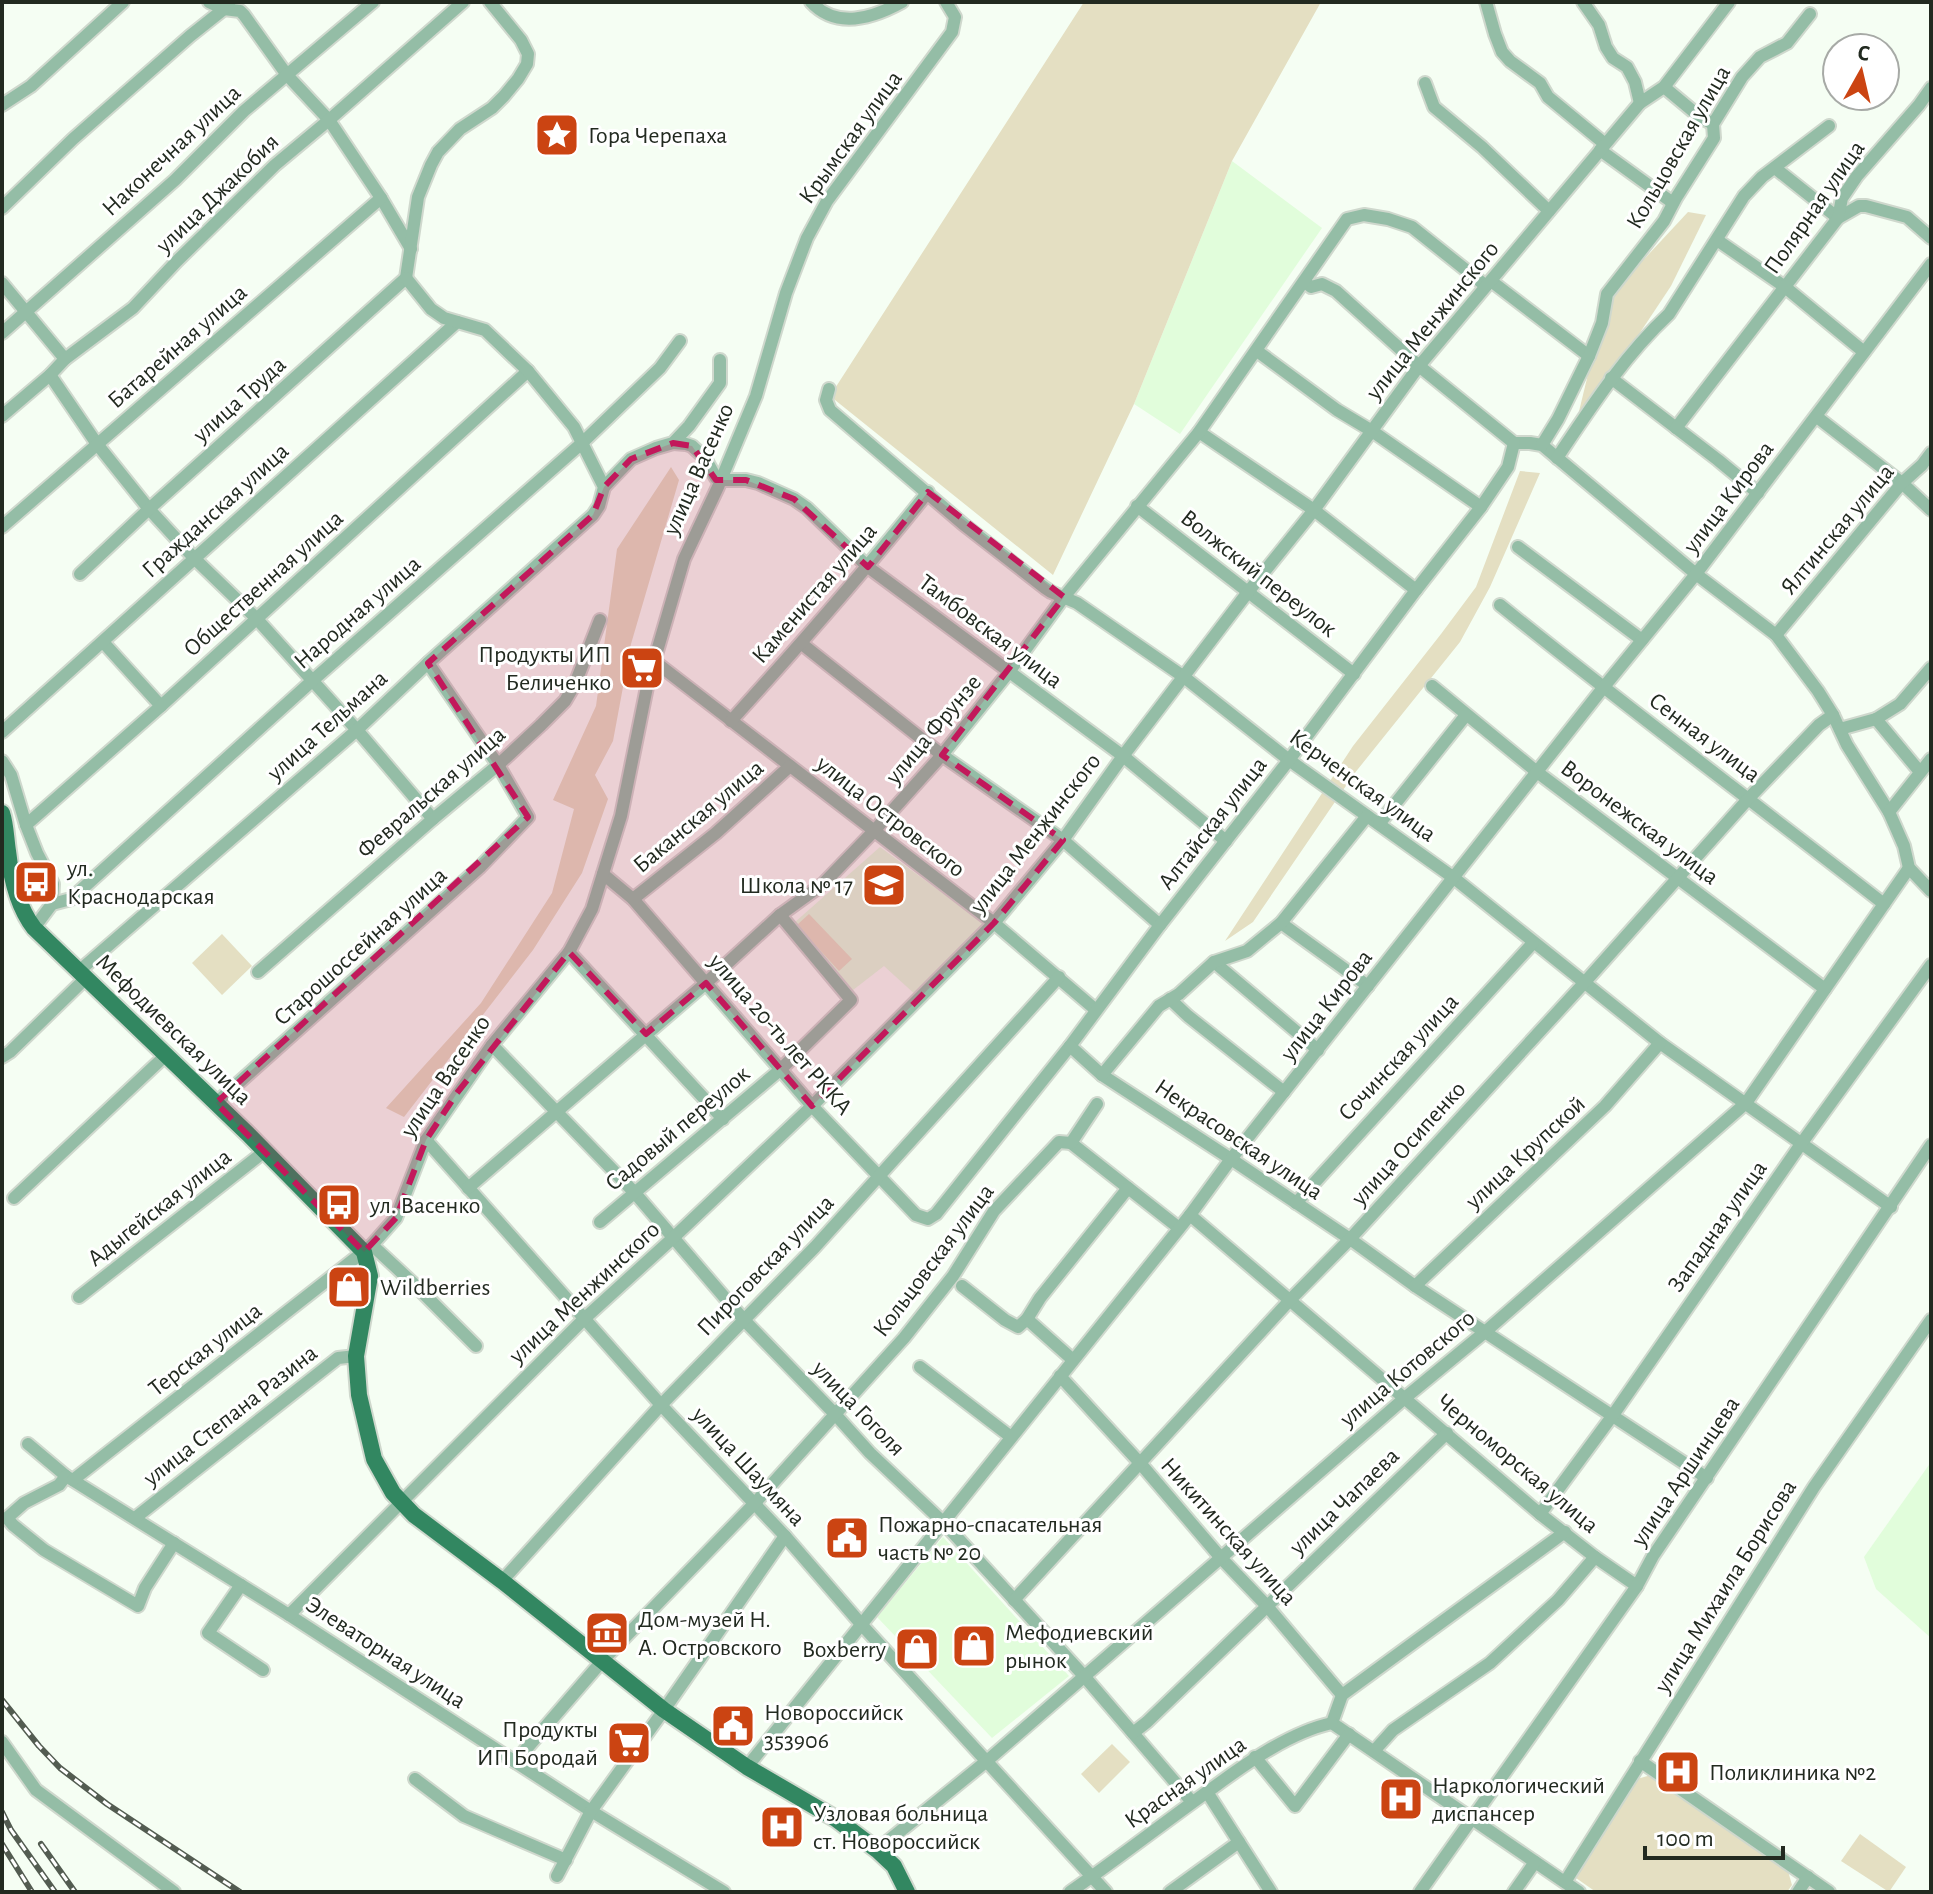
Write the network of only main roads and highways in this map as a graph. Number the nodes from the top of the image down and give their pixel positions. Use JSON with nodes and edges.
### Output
{"nodes":[{"id":1,"x":2,"y":813,"type":"edge"},
{"id":2,"x":907,"y":1892,"type":"edge"}],
"edges":[{"from":1,"to":2,"type":"main road","name":"Мефодиевская улица"}]}
